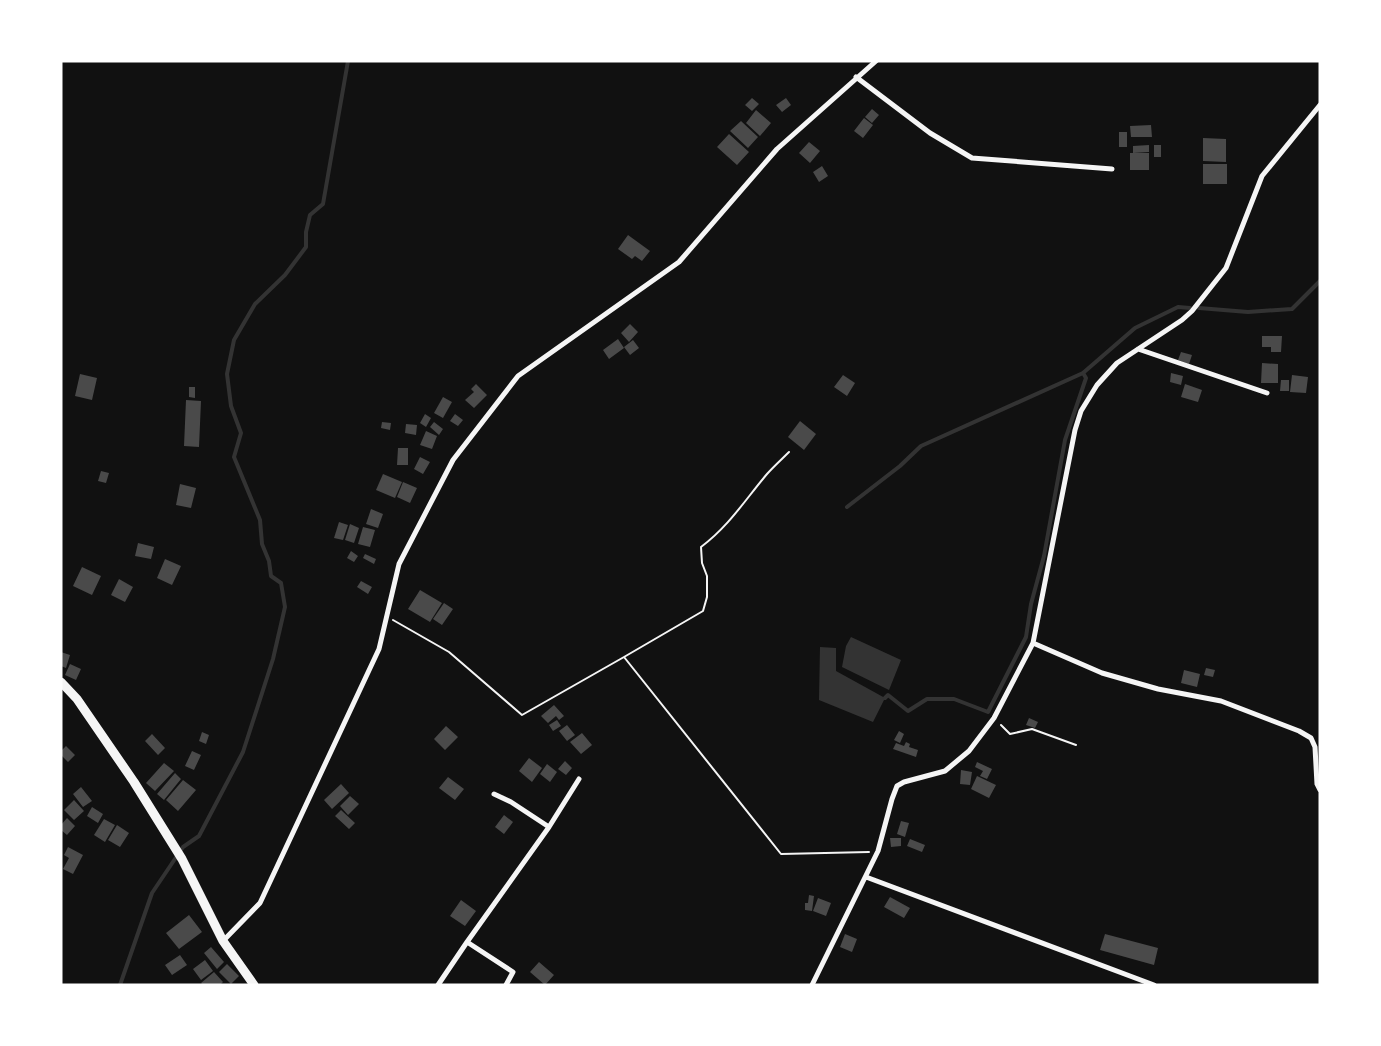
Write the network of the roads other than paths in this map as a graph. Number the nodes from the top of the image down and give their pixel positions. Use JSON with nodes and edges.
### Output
{"nodes":[{"id":1,"x":876,"y":61,"type":"edge"},
{"id":2,"x":856,"y":78,"type":"junction"},
{"id":3,"x":1320,"y":105,"type":"edge"},
{"id":4,"x":1112,"y":169,"type":"dead end"},
{"id":5,"x":1138,"y":349,"type":"junction"},
{"id":6,"x":1267,"y":393,"type":"dead end"},
{"id":7,"x":1033,"y":643,"type":"junction"},
{"id":8,"x":61,"y":682,"type":"edge"},
{"id":9,"x":579,"y":778,"type":"dead end"},
{"id":10,"x":1320,"y":790,"type":"edge"},
{"id":11,"x":494,"y":794,"type":"dead end"},
{"id":12,"x":549,"y":827,"type":"junction"},
{"id":13,"x":866,"y":877,"type":"junction"},
{"id":14,"x":223,"y":942,"type":"junction"},
{"id":15,"x":467,"y":942,"type":"junction"},
{"id":16,"x":254,"y":985,"type":"edge"},
{"id":17,"x":438,"y":985,"type":"edge"},
{"id":18,"x":506,"y":985,"type":"edge"},
{"id":19,"x":812,"y":985,"type":"edge"},
{"id":20,"x":1154,"y":985,"type":"edge"}],
"edges":[{"from":1,"to":2,"type":"street"},
{"from":2,"to":4,"type":"street"},
{"from":2,"to":14,"type":"street"},
{"from":3,"to":5,"type":"street"},
{"from":5,"to":6,"type":"street"},
{"from":5,"to":7,"type":"street"},
{"from":7,"to":10,"type":"street"},
{"from":7,"to":13,"type":"street"},
{"from":8,"to":14,"type":"street"},
{"from":9,"to":12,"type":"street"},
{"from":11,"to":12,"type":"street"},
{"from":12,"to":15,"type":"street"},
{"from":13,"to":19,"type":"street"},
{"from":13,"to":20,"type":"street"},
{"from":14,"to":16,"type":"street"},
{"from":15,"to":17,"type":"street"},
{"from":15,"to":18,"type":"street"}]}
